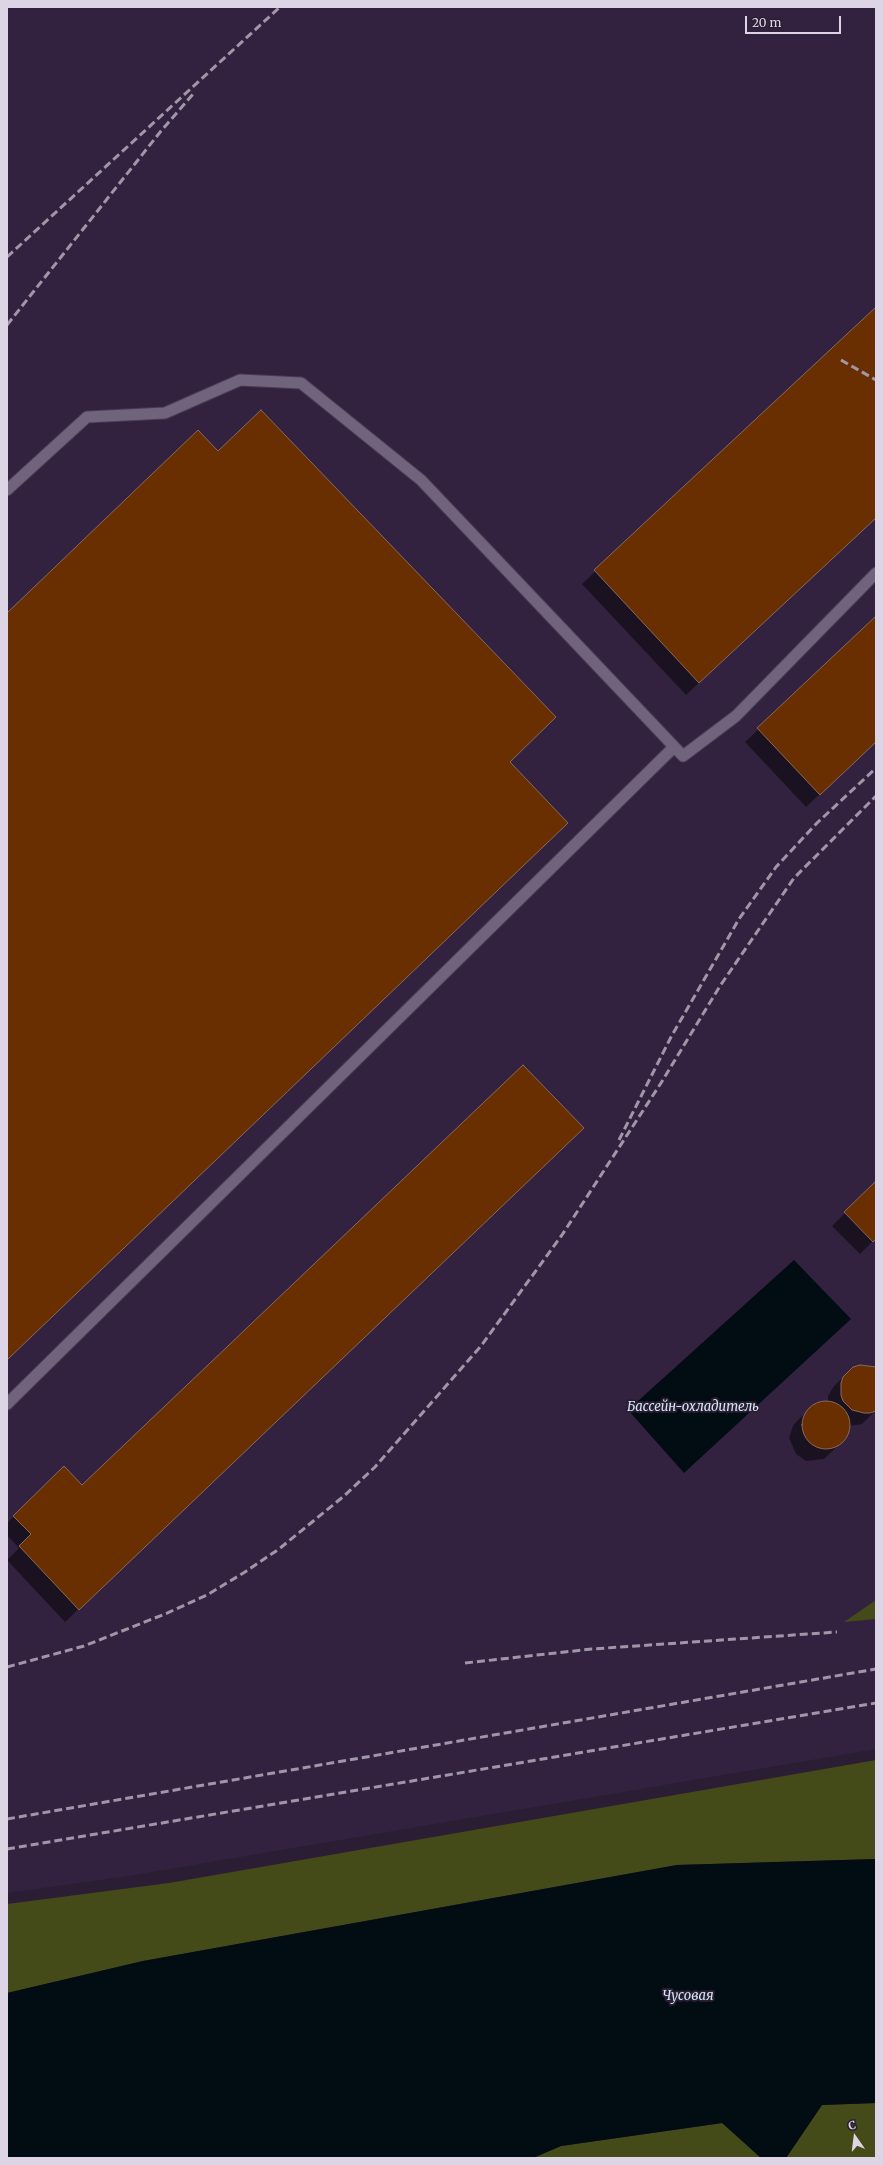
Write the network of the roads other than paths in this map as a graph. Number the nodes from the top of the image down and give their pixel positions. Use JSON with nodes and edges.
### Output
{"nodes":[{"id":1,"x":7,"y":490,"type":"edge"},
{"id":2,"x":876,"y":573,"type":"edge"},
{"id":3,"x":674,"y":747,"type":"junction"},
{"id":4,"x":7,"y":1404,"type":"edge"}],
"edges":[{"from":1,"to":3,"type":"lane"},
{"from":2,"to":3,"type":"lane"},
{"from":3,"to":4,"type":"lane"}]}
